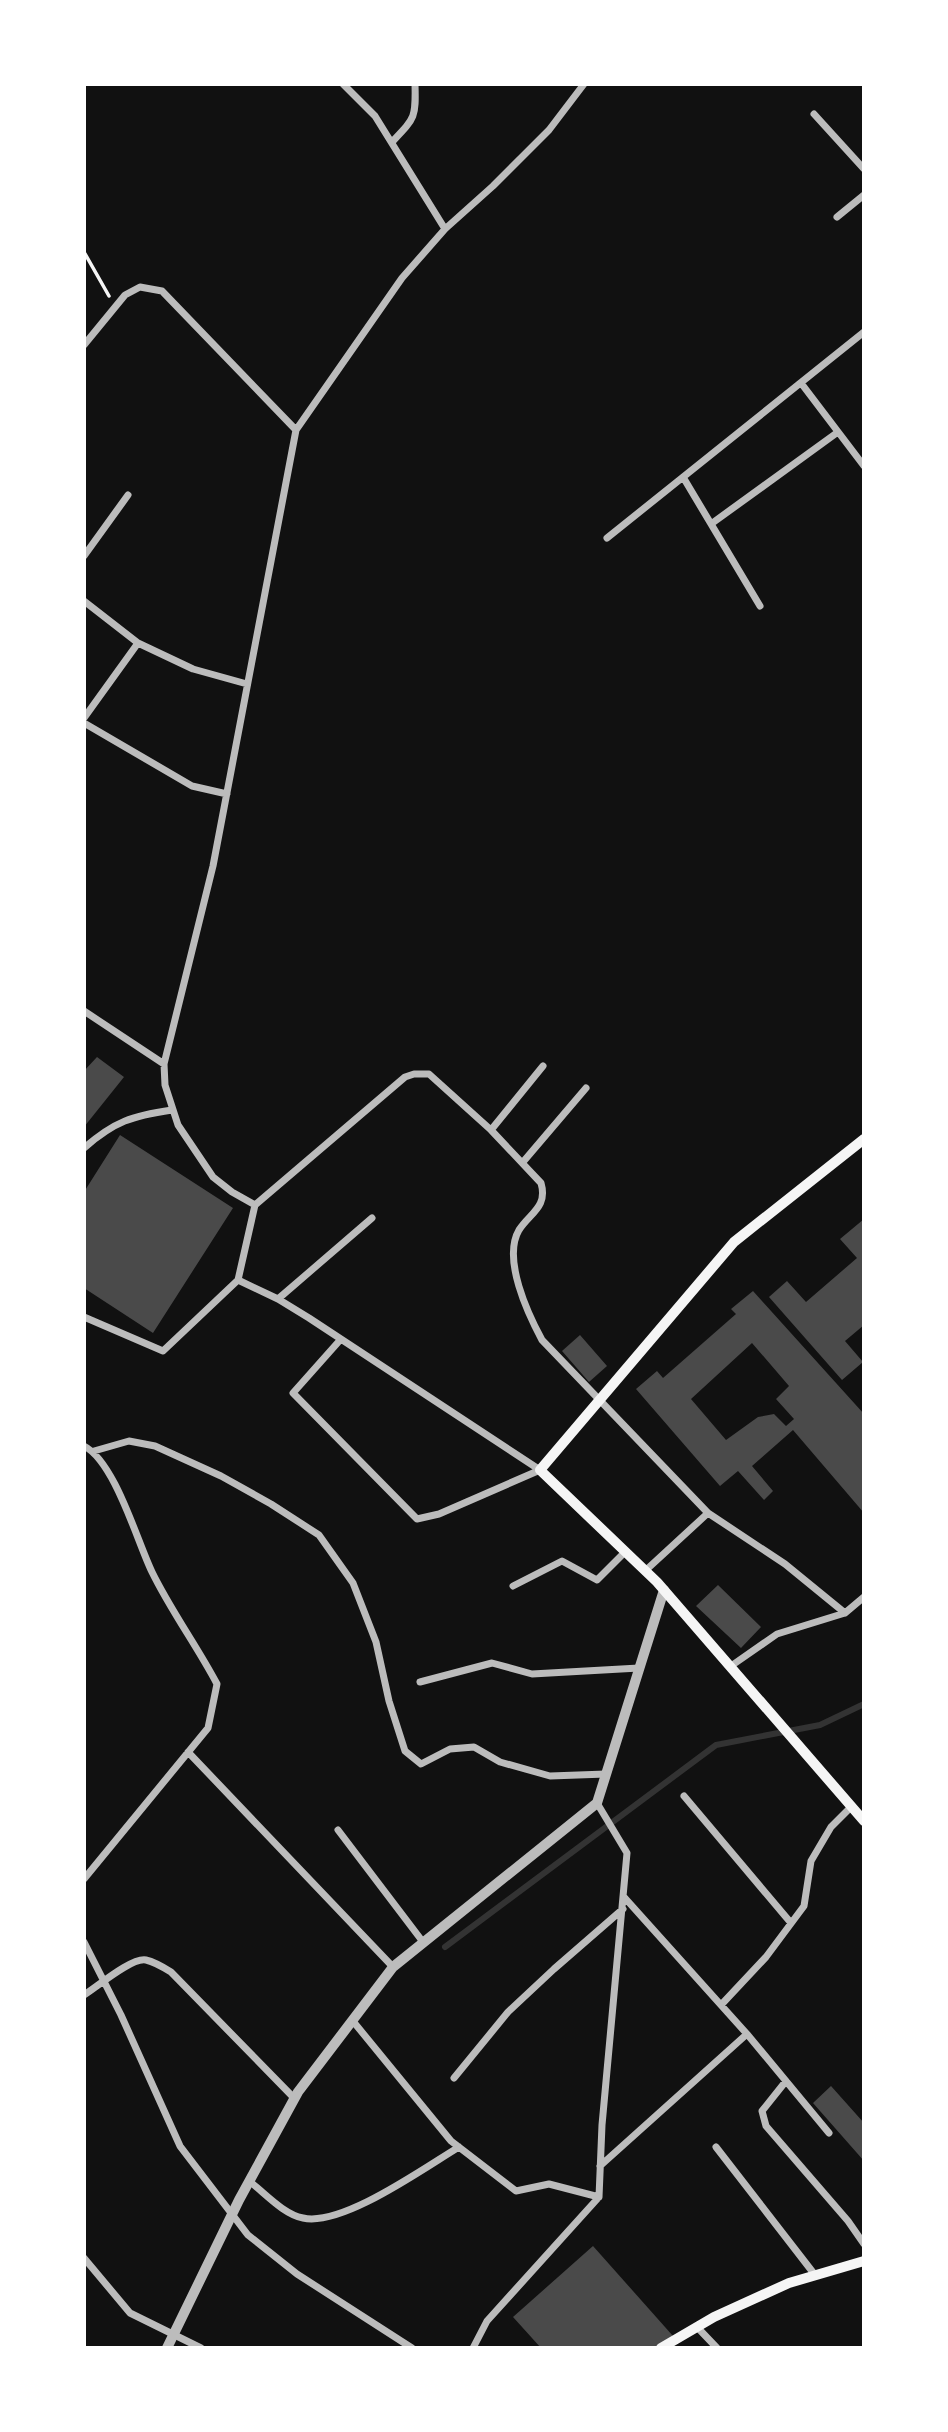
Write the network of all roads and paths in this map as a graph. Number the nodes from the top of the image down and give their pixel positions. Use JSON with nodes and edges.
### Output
{"nodes":[{"id":1,"x":343,"y":84,"type":"edge"},
{"id":2,"x":415,"y":84,"type":"edge"},
{"id":3,"x":584,"y":84,"type":"edge"},
{"id":4,"x":814,"y":114,"type":"dead end"},
{"id":5,"x":392,"y":142,"type":"junction"},
{"id":6,"x":864,"y":169,"type":"edge"},
{"id":7,"x":864,"y":195,"type":"edge"},
{"id":8,"x":837,"y":217,"type":"dead end"},
{"id":9,"x":445,"y":229,"type":"junction"},
{"id":10,"x":84,"y":252,"type":"edge"},
{"id":11,"x":116,"y":306,"type":"junction"},
{"id":12,"x":864,"y":332,"type":"edge"},
{"id":13,"x":84,"y":345,"type":"edge"},
{"id":14,"x":801,"y":383,"type":"junction"},
{"id":15,"x":296,"y":430,"type":"junction"},
{"id":16,"x":838,"y":432,"type":"junction"},
{"id":17,"x":864,"y":466,"type":"edge"},
{"id":18,"x":683,"y":477,"type":"junction"},
{"id":19,"x":128,"y":495,"type":"dead end"},
{"id":20,"x":711,"y":524,"type":"junction"},
{"id":21,"x":607,"y":538,"type":"dead end"},
{"id":22,"x":84,"y":556,"type":"edge"},
{"id":23,"x":84,"y":601,"type":"edge"},
{"id":24,"x":760,"y":606,"type":"dead end"},
{"id":25,"x":138,"y":643,"type":"junction"},
{"id":26,"x":247,"y":684,"type":"junction"},
{"id":27,"x":84,"y":720,"type":"edge"},
{"id":28,"x":226,"y":794,"type":"junction"},
{"id":29,"x":84,"y":1011,"type":"edge"},
{"id":30,"x":164,"y":1064,"type":"junction"},
{"id":31,"x":543,"y":1066,"type":"dead end"},
{"id":32,"x":586,"y":1088,"type":"dead end"},
{"id":33,"x":172,"y":1110,"type":"junction"},
{"id":34,"x":491,"y":1130,"type":"junction"},
{"id":35,"x":864,"y":1139,"type":"edge"},
{"id":36,"x":84,"y":1148,"type":"edge"},
{"id":37,"x":523,"y":1162,"type":"junction"},
{"id":38,"x":255,"y":1205,"type":"junction"},
{"id":39,"x":372,"y":1218,"type":"dead end"},
{"id":40,"x":238,"y":1280,"type":"junction"},
{"id":41,"x":278,"y":1298,"type":"junction"},
{"id":42,"x":84,"y":1317,"type":"edge"},
{"id":43,"x":341,"y":1339,"type":"junction"},
{"id":44,"x":599,"y":1401,"type":"junction"},
{"id":45,"x":84,"y":1446,"type":"edge"},
{"id":46,"x":94,"y":1451,"type":"junction"},
{"id":47,"x":540,"y":1470,"type":"junction"},
{"id":48,"x":708,"y":1513,"type":"junction"},
{"id":49,"x":625,"y":1552,"type":"junction"},
{"id":50,"x":645,"y":1571,"type":"junction"},
{"id":51,"x":513,"y":1586,"type":"dead end"},
{"id":52,"x":664,"y":1590,"type":"junction"},
{"id":53,"x":864,"y":1597,"type":"edge"},
{"id":54,"x":845,"y":1613,"type":"junction"},
{"id":55,"x":731,"y":1667,"type":"junction"},
{"id":56,"x":639,"y":1668,"type":"junction"},
{"id":57,"x":420,"y":1682,"type":"dead end"},
{"id":58,"x":188,"y":1752,"type":"junction"},
{"id":59,"x":606,"y":1774,"type":"junction"},
{"id":60,"x":684,"y":1796,"type":"dead end"},
{"id":61,"x":597,"y":1803,"type":"junction"},
{"id":62,"x":852,"y":1807,"type":"junction"},
{"id":63,"x":864,"y":1821,"type":"edge"},
{"id":64,"x":338,"y":1830,"type":"dead end"},
{"id":65,"x":84,"y":1879,"type":"edge"},
{"id":66,"x":624,"y":1897,"type":"junction"},
{"id":67,"x":623,"y":1909,"type":"junction"},
{"id":68,"x":792,"y":1923,"type":"junction"},
{"id":69,"x":84,"y":1942,"type":"edge"},
{"id":70,"x":423,"y":1942,"type":"junction"},
{"id":71,"x":393,"y":1967,"type":"junction"},
{"id":72,"x":104,"y":1981,"type":"junction"},
{"id":73,"x":84,"y":1996,"type":"edge"},
{"id":74,"x":721,"y":2005,"type":"junction"},
{"id":75,"x":352,"y":2020,"type":"junction"},
{"id":76,"x":747,"y":2034,"type":"junction"},
{"id":77,"x":454,"y":2078,"type":"dead end"},
{"id":78,"x":786,"y":2081,"type":"junction"},
{"id":79,"x":295,"y":2099,"type":"junction"},
{"id":80,"x":829,"y":2133,"type":"dead end"},
{"id":81,"x":459,"y":2147,"type":"junction"},
{"id":82,"x":716,"y":2147,"type":"dead end"},
{"id":83,"x":600,"y":2166,"type":"junction"},
{"id":84,"x":249,"y":2181,"type":"junction"},
{"id":85,"x":599,"y":2197,"type":"junction"},
{"id":86,"x":232,"y":2214,"type":"junction"},
{"id":87,"x":864,"y":2244,"type":"edge"},
{"id":88,"x":84,"y":2258,"type":"edge"},
{"id":89,"x":864,"y":2261,"type":"edge"},
{"id":90,"x":815,"y":2275,"type":"junction"},
{"id":91,"x":697,"y":2327,"type":"junction"},
{"id":92,"x":174,"y":2333,"type":"junction"},
{"id":93,"x":167,"y":2348,"type":"edge"},
{"id":94,"x":201,"y":2348,"type":"edge"},
{"id":95,"x":412,"y":2348,"type":"edge"},
{"id":96,"x":472,"y":2348,"type":"edge"},
{"id":97,"x":661,"y":2348,"type":"edge"},
{"id":98,"x":717,"y":2348,"type":"edge"}],
"edges":[{"from":1,"to":5,"type":"street"},
{"from":2,"to":5,"type":"street"},
{"from":3,"to":9,"type":"street"},
{"from":4,"to":6,"type":"street"},
{"from":5,"to":9,"type":"street"},
{"from":7,"to":8,"type":"street"},
{"from":9,"to":15,"type":"street"},
{"from":10,"to":11,"type":"path"},
{"from":11,"to":13,"type":"street"},
{"from":11,"to":15,"type":"street"},
{"from":12,"to":14,"type":"street"},
{"from":14,"to":16,"type":"street"},
{"from":14,"to":18,"type":"street"},
{"from":15,"to":26,"type":"street"},
{"from":16,"to":17,"type":"street"},
{"from":16,"to":20,"type":"street"},
{"from":18,"to":20,"type":"street"},
{"from":18,"to":21,"type":"street"},
{"from":19,"to":22,"type":"street"},
{"from":20,"to":24,"type":"street"},
{"from":23,"to":25,"type":"street"},
{"from":25,"to":26,"type":"street"},
{"from":25,"to":27,"type":"street"},
{"from":26,"to":28,"type":"street"},
{"from":27,"to":28,"type":"street"},
{"from":28,"to":30,"type":"street"},
{"from":29,"to":30,"type":"street"},
{"from":30,"to":33,"type":"street"},
{"from":31,"to":34,"type":"street"},
{"from":32,"to":37,"type":"street"},
{"from":33,"to":36,"type":"street"},
{"from":33,"to":38,"type":"street"},
{"from":34,"to":37,"type":"street"},
{"from":34,"to":38,"type":"street"},
{"from":35,"to":44,"type":"main road"},
{"from":37,"to":44,"type":"street"},
{"from":38,"to":40,"type":"street"},
{"from":39,"to":41,"type":"street"},
{"from":40,"to":41,"type":"street"},
{"from":40,"to":42,"type":"street"},
{"from":41,"to":43,"type":"street"},
{"from":43,"to":47,"type":"street"},
{"from":43,"to":47,"type":"street"},
{"from":44,"to":47,"type":"main road"},
{"from":44,"to":48,"type":"street"},
{"from":45,"to":46,"type":"street"},
{"from":46,"to":58,"type":"street"},
{"from":46,"to":59,"type":"street"},
{"from":47,"to":49,"type":"main road"},
{"from":48,"to":50,"type":"street"},
{"from":48,"to":54,"type":"street"},
{"from":49,"to":50,"type":"main road"},
{"from":49,"to":51,"type":"street"},
{"from":50,"to":52,"type":"main road"},
{"from":52,"to":55,"type":"main road"},
{"from":52,"to":56,"type":"street"},
{"from":53,"to":54,"type":"street"},
{"from":54,"to":55,"type":"street"},
{"from":55,"to":62,"type":"main road"},
{"from":56,"to":57,"type":"street"},
{"from":56,"to":59,"type":"street"},
{"from":58,"to":65,"type":"street"},
{"from":58,"to":71,"type":"street"},
{"from":59,"to":61,"type":"street"},
{"from":60,"to":68,"type":"street"},
{"from":61,"to":66,"type":"street"},
{"from":61,"to":70,"type":"street"},
{"from":62,"to":63,"type":"main road"},
{"from":62,"to":68,"type":"street"},
{"from":64,"to":70,"type":"street"},
{"from":66,"to":67,"type":"street"},
{"from":66,"to":74,"type":"street"},
{"from":67,"to":77,"type":"street"},
{"from":67,"to":83,"type":"street"},
{"from":68,"to":74,"type":"street"},
{"from":69,"to":72,"type":"street"},
{"from":70,"to":71,"type":"street"},
{"from":71,"to":75,"type":"street"},
{"from":72,"to":73,"type":"street"},
{"from":72,"to":79,"type":"street"},
{"from":72,"to":86,"type":"street"},
{"from":74,"to":76,"type":"street"},
{"from":75,"to":79,"type":"street"},
{"from":75,"to":81,"type":"street"},
{"from":76,"to":78,"type":"street"},
{"from":76,"to":83,"type":"street"},
{"from":78,"to":80,"type":"street"},
{"from":78,"to":87,"type":"street"},
{"from":79,"to":84,"type":"street"},
{"from":81,"to":84,"type":"street"},
{"from":81,"to":85,"type":"street"},
{"from":82,"to":90,"type":"street"},
{"from":83,"to":85,"type":"street"},
{"from":84,"to":86,"type":"street"},
{"from":85,"to":96,"type":"street"},
{"from":86,"to":92,"type":"street"},
{"from":86,"to":95,"type":"street"},
{"from":88,"to":92,"type":"street"},
{"from":89,"to":90,"type":"main road"},
{"from":90,"to":91,"type":"main road"},
{"from":91,"to":97,"type":"main road"},
{"from":91,"to":98,"type":"street"},
{"from":92,"to":93,"type":"street"},
{"from":92,"to":94,"type":"street"}]}
